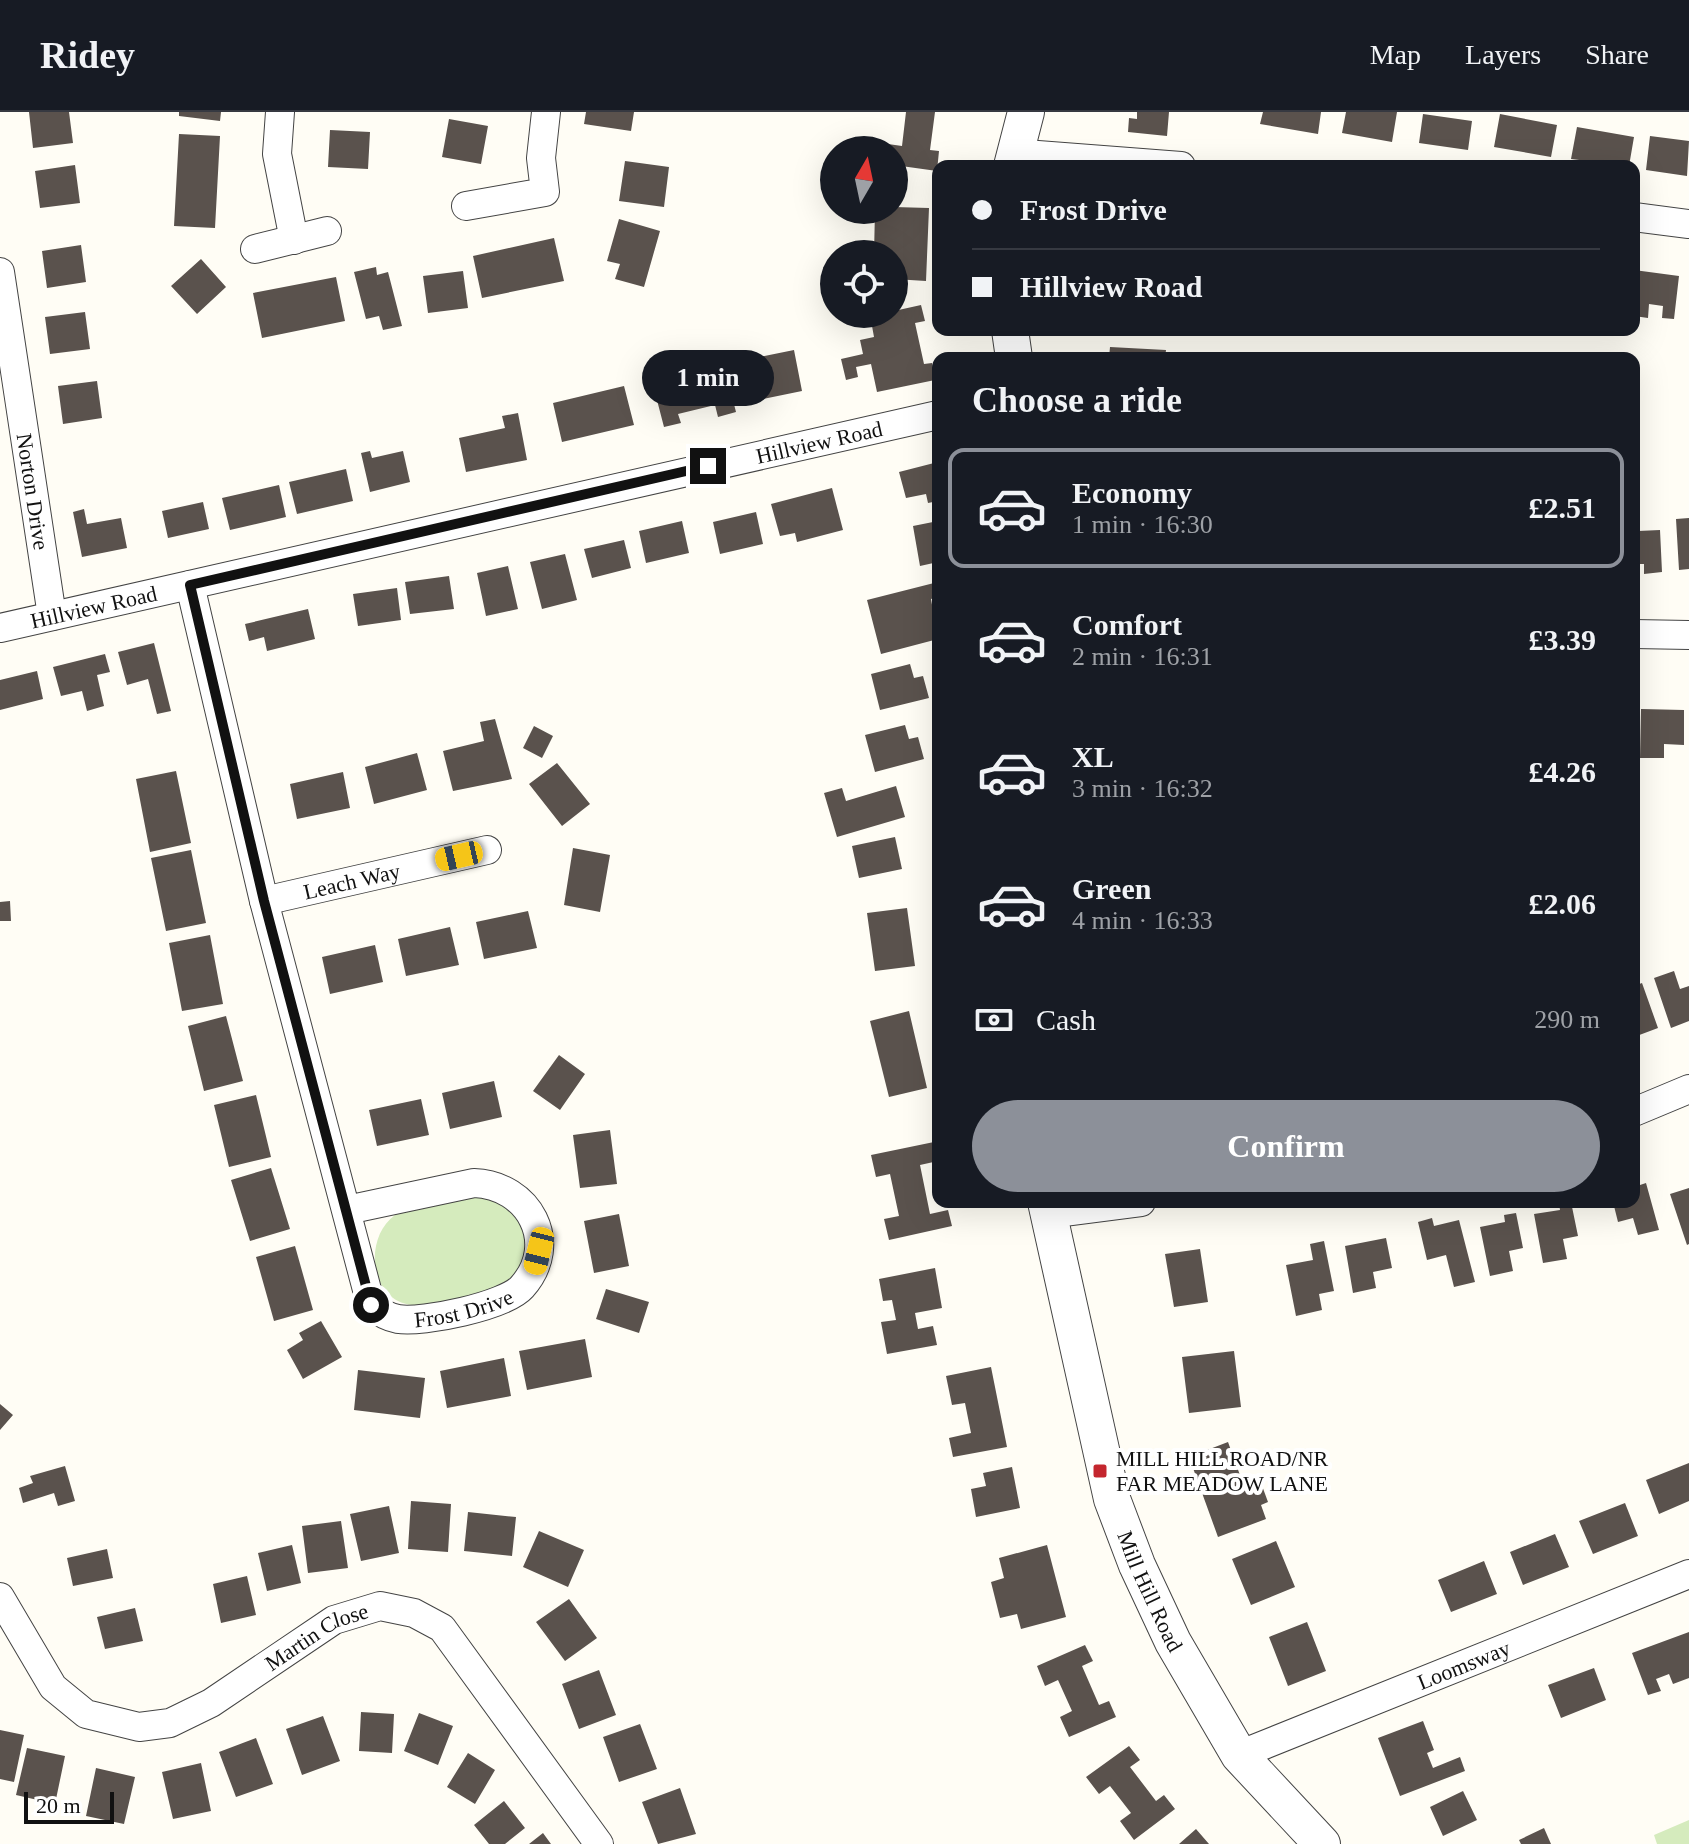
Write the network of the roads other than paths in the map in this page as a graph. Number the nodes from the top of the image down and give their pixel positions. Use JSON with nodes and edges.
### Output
{"nodes":[{"id":1,"x":280,"y":112,"type":"edge"},
{"id":2,"x":546,"y":112,"type":"edge"},
{"id":3,"x":1026,"y":112,"type":"edge"},
{"id":4,"x":1012,"y":159,"type":"edge"},
{"id":5,"x":1036,"y":160,"type":"edge"},
{"id":6,"x":466,"y":206,"type":"dead end"},
{"id":7,"x":1640,"y":218,"type":"edge"},
{"id":8,"x":1689,"y":224,"type":"edge"},
{"id":9,"x":327,"y":231,"type":"dead end"},
{"id":10,"x":294,"y":240,"type":"junction"},
{"id":11,"x":255,"y":249,"type":"dead end"},
{"id":12,"x":0,"y":272,"type":"edge"},
{"id":13,"x":932,"y":416,"type":"edge"},
{"id":14,"x":190,"y":585,"type":"junction"},
{"id":15,"x":52,"y":616,"type":"junction"},
{"id":16,"x":0,"y":628,"type":"edge"},
{"id":17,"x":1640,"y":634,"type":"edge"},
{"id":18,"x":1689,"y":635,"type":"edge"},
{"id":19,"x":487,"y":850,"type":"dead end"},
{"id":20,"x":264,"y":901,"type":"junction"},
{"id":21,"x":1689,"y":1089,"type":"edge"},
{"id":22,"x":1640,"y":1109,"type":"edge"},
{"id":23,"x":1047,"y":1208,"type":"edge"},
{"id":24,"x":347,"y":1210,"type":"junction"},
{"id":25,"x":1689,"y":1574,"type":"edge"},
{"id":26,"x":0,"y":1597,"type":"edge"},
{"id":27,"x":1239,"y":1755,"type":"junction"},
{"id":28,"x":599,"y":1844,"type":"edge"},
{"id":29,"x":1322,"y":1844,"type":"edge"}],
"edges":[{"from":1,"to":10,"type":"street"},
{"from":2,"to":6,"type":"street"},
{"from":3,"to":4,"type":"street"},
{"from":4,"to":5,"type":"street"},
{"from":7,"to":8,"type":"street"},
{"from":9,"to":10,"type":"street"},
{"from":10,"to":11,"type":"street"},
{"from":12,"to":15,"type":"street","name":"Norton Drive"},
{"from":13,"to":14,"type":"street","name":"Hillview Road"},
{"from":14,"to":15,"type":"street","name":"Hillview Road"},
{"from":14,"to":20,"type":"street","name":"Frost Drive"},
{"from":15,"to":16,"type":"street","name":"Hillview Road"},
{"from":17,"to":18,"type":"street"},
{"from":19,"to":20,"type":"street","name":"Leach Way"},
{"from":20,"to":24,"type":"street","name":"Frost Drive"},
{"from":21,"to":22,"type":"street"},
{"from":23,"to":27,"type":"street","name":"Mill Hill Road"},
{"from":24,"to":24,"type":"street","name":"Frost Drive"},
{"from":25,"to":27,"type":"street","name":"Loomsway"},
{"from":26,"to":28,"type":"street","name":"Martin Close"},
{"from":27,"to":29,"type":"street","name":"Mill Hill Road"}]}
